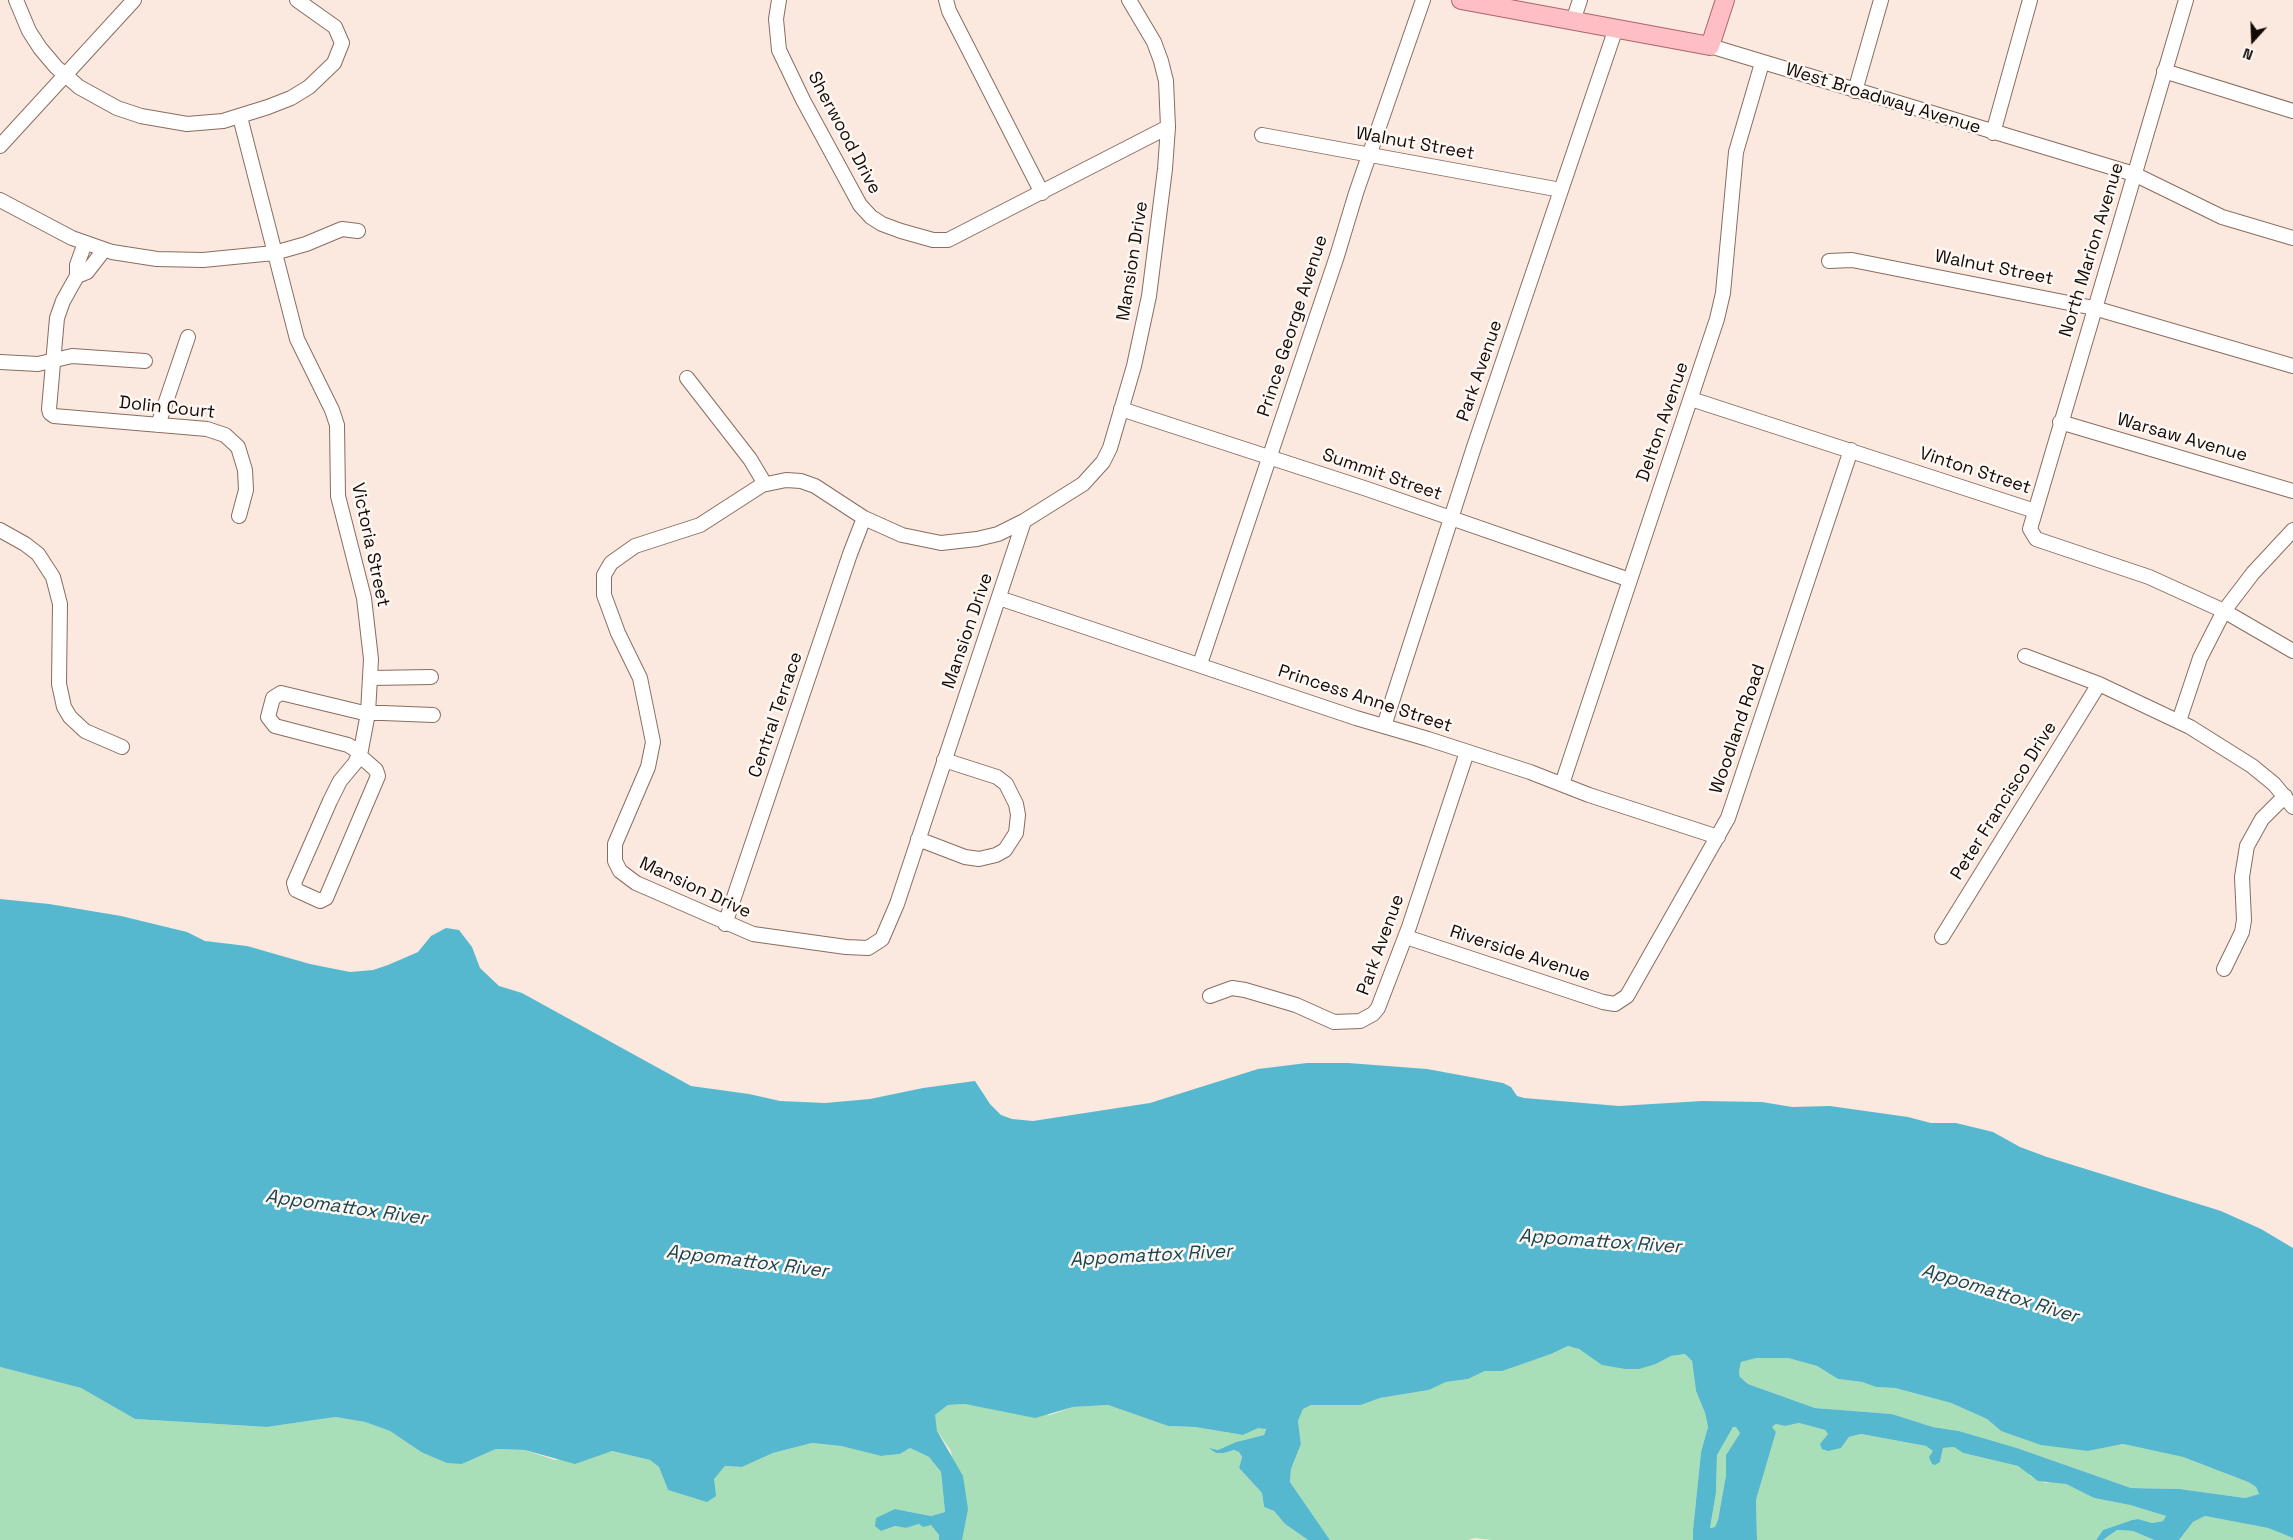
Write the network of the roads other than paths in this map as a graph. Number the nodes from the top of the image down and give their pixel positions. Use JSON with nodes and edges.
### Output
{"nodes":[{"id":1,"x":16,"y":0,"type":"edge"},
{"id":2,"x":134,"y":0,"type":"edge"},
{"id":3,"x":297,"y":0,"type":"edge"},
{"id":4,"x":779,"y":0,"type":"edge"},
{"id":5,"x":946,"y":0,"type":"edge"},
{"id":6,"x":1129,"y":0,"type":"edge"},
{"id":7,"x":1423,"y":0,"type":"edge"},
{"id":8,"x":1461,"y":0,"type":"edge"},
{"id":9,"x":1580,"y":0,"type":"edge"},
{"id":10,"x":1725,"y":0,"type":"edge"},
{"id":11,"x":1881,"y":0,"type":"edge"},
{"id":12,"x":2030,"y":0,"type":"edge"},
{"id":13,"x":2186,"y":0,"type":"edge"},
{"id":14,"x":1573,"y":21,"type":"junction"},
{"id":15,"x":1616,"y":28,"type":"junction"},
{"id":16,"x":1710,"y":46,"type":"junction"},
{"id":17,"x":1762,"y":63,"type":"junction"},
{"id":18,"x":2164,"y":71,"type":"junction"},
{"id":19,"x":65,"y":76,"type":"junction"},
{"id":20,"x":1855,"y":91,"type":"junction"},
{"id":21,"x":2293,"y":111,"type":"edge"},
{"id":22,"x":240,"y":117,"type":"junction"},
{"id":23,"x":1168,"y":127,"type":"junction"},
{"id":24,"x":1993,"y":132,"type":"junction"},
{"id":25,"x":1262,"y":135,"type":"dead end"},
{"id":26,"x":0,"y":146,"type":"edge"},
{"id":27,"x":1369,"y":155,"type":"junction"},
{"id":28,"x":2134,"y":174,"type":"junction"},
{"id":29,"x":1561,"y":190,"type":"junction"},
{"id":30,"x":1042,"y":193,"type":"junction"},
{"id":31,"x":0,"y":200,"type":"edge"},
{"id":32,"x":358,"y":231,"type":"dead end"},
{"id":33,"x":2293,"y":238,"type":"edge"},
{"id":34,"x":85,"y":243,"type":"junction"},
{"id":35,"x":104,"y":250,"type":"junction"},
{"id":36,"x":274,"y":252,"type":"junction"},
{"id":37,"x":1829,"y":261,"type":"dead end"},
{"id":38,"x":77,"y":276,"type":"junction"},
{"id":39,"x":2094,"y":308,"type":"junction"},
{"id":40,"x":188,"y":337,"type":"dead end"},
{"id":41,"x":52,"y":361,"type":"junction"},
{"id":42,"x":145,"y":361,"type":"dead end"},
{"id":43,"x":0,"y":362,"type":"edge"},
{"id":44,"x":2293,"y":366,"type":"edge"},
{"id":45,"x":687,"y":378,"type":"dead end"},
{"id":46,"x":1691,"y":399,"type":"junction"},
{"id":47,"x":1122,"y":409,"type":"junction"},
{"id":48,"x":2060,"y":422,"type":"junction"},
{"id":49,"x":158,"y":425,"type":"junction"},
{"id":50,"x":1851,"y":450,"type":"junction"},
{"id":51,"x":1269,"y":457,"type":"junction"},
{"id":52,"x":765,"y":484,"type":"junction"},
{"id":53,"x":2293,"y":491,"type":"edge"},
{"id":54,"x":2035,"y":511,"type":"junction"},
{"id":55,"x":239,"y":516,"type":"dead end"},
{"id":56,"x":864,"y":518,"type":"junction"},
{"id":57,"x":1451,"y":519,"type":"junction"},
{"id":58,"x":1024,"y":521,"type":"junction"},
{"id":59,"x":0,"y":530,"type":"edge"},
{"id":60,"x":2293,"y":530,"type":"edge"},
{"id":61,"x":1630,"y":580,"type":"junction"},
{"id":62,"x":999,"y":598,"type":"junction"},
{"id":63,"x":2224,"y":611,"type":"junction"},
{"id":64,"x":2293,"y":651,"type":"edge"},
{"id":65,"x":2025,"y":656,"type":"dead end"},
{"id":66,"x":1200,"y":664,"type":"junction"},
{"id":67,"x":430,"y":677,"type":"dead end"},
{"id":68,"x":370,"y":678,"type":"junction"},
{"id":69,"x":2099,"y":684,"type":"junction"},
{"id":70,"x":368,"y":713,"type":"junction"},
{"id":71,"x":433,"y":715,"type":"dead end"},
{"id":72,"x":2178,"y":721,"type":"junction"},
{"id":73,"x":1384,"y":726,"type":"junction"},
{"id":74,"x":122,"y":747,"type":"dead end"},
{"id":75,"x":1467,"y":752,"type":"junction"},
{"id":76,"x":359,"y":755,"type":"junction"},
{"id":77,"x":944,"y":760,"type":"junction"},
{"id":78,"x":1562,"y":784,"type":"junction"},
{"id":79,"x":2289,"y":801,"type":"edge"},
{"id":80,"x":1718,"y":837,"type":"junction"},
{"id":81,"x":918,"y":839,"type":"junction"},
{"id":82,"x":725,"y":924,"type":"junction"},
{"id":83,"x":1406,"y":936,"type":"junction"},
{"id":84,"x":1942,"y":937,"type":"dead end"},
{"id":85,"x":2224,"y":969,"type":"dead end"},
{"id":86,"x":1210,"y":996,"type":"dead end"},
{"id":87,"x":1622,"y":1001,"type":"joint"}],
"edges":[{"from":1,"to":19,"type":"street"},
{"from":2,"to":19,"type":"street"},
{"from":3,"to":22,"type":"street"},
{"from":4,"to":30,"type":"street","name":"Sherwood Drive"},
{"from":5,"to":30,"type":"street"},
{"from":6,"to":23,"type":"street","name":"Mansion Drive"},
{"from":7,"to":27,"type":"street","name":"Prince George Avenue"},
{"from":8,"to":14,"type":"main road","name":"West Broadway Avenue"},
{"from":9,"to":14,"type":"street"},
{"from":10,"to":16,"type":"main road"},
{"from":11,"to":20,"type":"street"},
{"from":12,"to":24,"type":"street"},
{"from":13,"to":18,"type":"street","name":"North Marion Avenue"},
{"from":14,"to":15,"type":"main road","name":"West Broadway Avenue"},
{"from":15,"to":16,"type":"main road","name":"West Broadway Avenue"},
{"from":15,"to":29,"type":"street","name":"Park Avenue"},
{"from":16,"to":17,"type":"street","name":"West Broadway Avenue"},
{"from":17,"to":20,"type":"street","name":"West Broadway Avenue"},
{"from":17,"to":46,"type":"street","name":"Delton Avenue"},
{"from":18,"to":21,"type":"street"},
{"from":18,"to":28,"type":"street","name":"North Marion Avenue"},
{"from":19,"to":22,"type":"street"},
{"from":19,"to":26,"type":"street"},
{"from":20,"to":24,"type":"street","name":"West Broadway Avenue"},
{"from":22,"to":36,"type":"street","name":"Victoria Street"},
{"from":23,"to":30,"type":"street","name":"Sherwood Drive"},
{"from":23,"to":47,"type":"street","name":"Mansion Drive"},
{"from":24,"to":28,"type":"street","name":"West Broadway Avenue"},
{"from":25,"to":27,"type":"street","name":"Walnut Street"},
{"from":27,"to":29,"type":"street","name":"Walnut Street"},
{"from":27,"to":51,"type":"street","name":"Prince George Avenue"},
{"from":28,"to":33,"type":"street","name":"West Broadway Avenue"},
{"from":28,"to":39,"type":"street","name":"North Marion Avenue"},
{"from":29,"to":57,"type":"street","name":"Park Avenue"},
{"from":31,"to":34,"type":"street"},
{"from":32,"to":36,"type":"street"},
{"from":34,"to":35,"type":"street"},
{"from":34,"to":38,"type":"street"},
{"from":35,"to":36,"type":"street"},
{"from":35,"to":38,"type":"street"},
{"from":36,"to":68,"type":"street","name":"Victoria Street"},
{"from":37,"to":39,"type":"street","name":"Walnut Street"},
{"from":38,"to":41,"type":"street"},
{"from":39,"to":44,"type":"street","name":"Walnut Street"},
{"from":39,"to":48,"type":"street","name":"North Marion Avenue"},
{"from":40,"to":49,"type":"street"},
{"from":41,"to":42,"type":"street"},
{"from":41,"to":43,"type":"street"},
{"from":41,"to":49,"type":"street","name":"Dolin Court"},
{"from":45,"to":52,"type":"street"},
{"from":46,"to":50,"type":"street","name":"Vinton Street"},
{"from":46,"to":61,"type":"street","name":"Delton Avenue"},
{"from":47,"to":51,"type":"street","name":"Summit Street"},
{"from":47,"to":58,"type":"street","name":"Mansion Drive"},
{"from":48,"to":53,"type":"street","name":"Warsaw Avenue"},
{"from":48,"to":54,"type":"street","name":"North Marion Avenue"},
{"from":49,"to":55,"type":"street","name":"Dolin Court"},
{"from":50,"to":54,"type":"street","name":"Vinton Street"},
{"from":50,"to":80,"type":"street","name":"Woodland Road"},
{"from":51,"to":57,"type":"street","name":"Summit Street"},
{"from":51,"to":66,"type":"street","name":"Prince George Avenue"},
{"from":52,"to":56,"type":"street","name":"Mansion Drive"},
{"from":52,"to":82,"type":"street","name":"Mansion Drive"},
{"from":54,"to":63,"type":"street","name":"Vinton Street"},
{"from":56,"to":58,"type":"street","name":"Mansion Drive"},
{"from":56,"to":82,"type":"street","name":"Central Terrace"},
{"from":57,"to":61,"type":"street","name":"Summit Street"},
{"from":57,"to":73,"type":"street","name":"Park Avenue"},
{"from":58,"to":62,"type":"street","name":"Mansion Drive"},
{"from":59,"to":74,"type":"street"},
{"from":60,"to":63,"type":"street"},
{"from":61,"to":78,"type":"street","name":"Delton Avenue"},
{"from":62,"to":66,"type":"street","name":"Princess Anne Street"},
{"from":62,"to":77,"type":"street","name":"Mansion Drive"},
{"from":63,"to":64,"type":"street","name":"Vinton Street"},
{"from":63,"to":72,"type":"street"},
{"from":65,"to":69,"type":"street"},
{"from":66,"to":73,"type":"street","name":"Princess Anne Street"},
{"from":67,"to":68,"type":"street"},
{"from":68,"to":70,"type":"street","name":"Victoria Street"},
{"from":69,"to":72,"type":"street"},
{"from":69,"to":84,"type":"street","name":"Peter Francisco Drive"},
{"from":70,"to":71,"type":"street"},
{"from":70,"to":76,"type":"street","name":"Victoria Street"},
{"from":70,"to":76,"type":"street"},
{"from":72,"to":79,"type":"street"},
{"from":73,"to":75,"type":"street","name":"Princess Anne Street"},
{"from":75,"to":78,"type":"street","name":"Princess Anne Street"},
{"from":75,"to":83,"type":"street","name":"Park Avenue"},
{"from":76,"to":76,"type":"street"},
{"from":77,"to":81,"type":"street","name":"Mansion Drive"},
{"from":77,"to":81,"type":"street"},
{"from":78,"to":80,"type":"street","name":"Princess Anne Street"},
{"from":79,"to":85,"type":"street"},
{"from":80,"to":87,"type":"street","name":"Woodland Road"},
{"from":81,"to":82,"type":"street","name":"Mansion Drive"},
{"from":83,"to":86,"type":"street","name":"Park Avenue"},
{"from":83,"to":87,"type":"street","name":"Riverside Avenue"}]}
